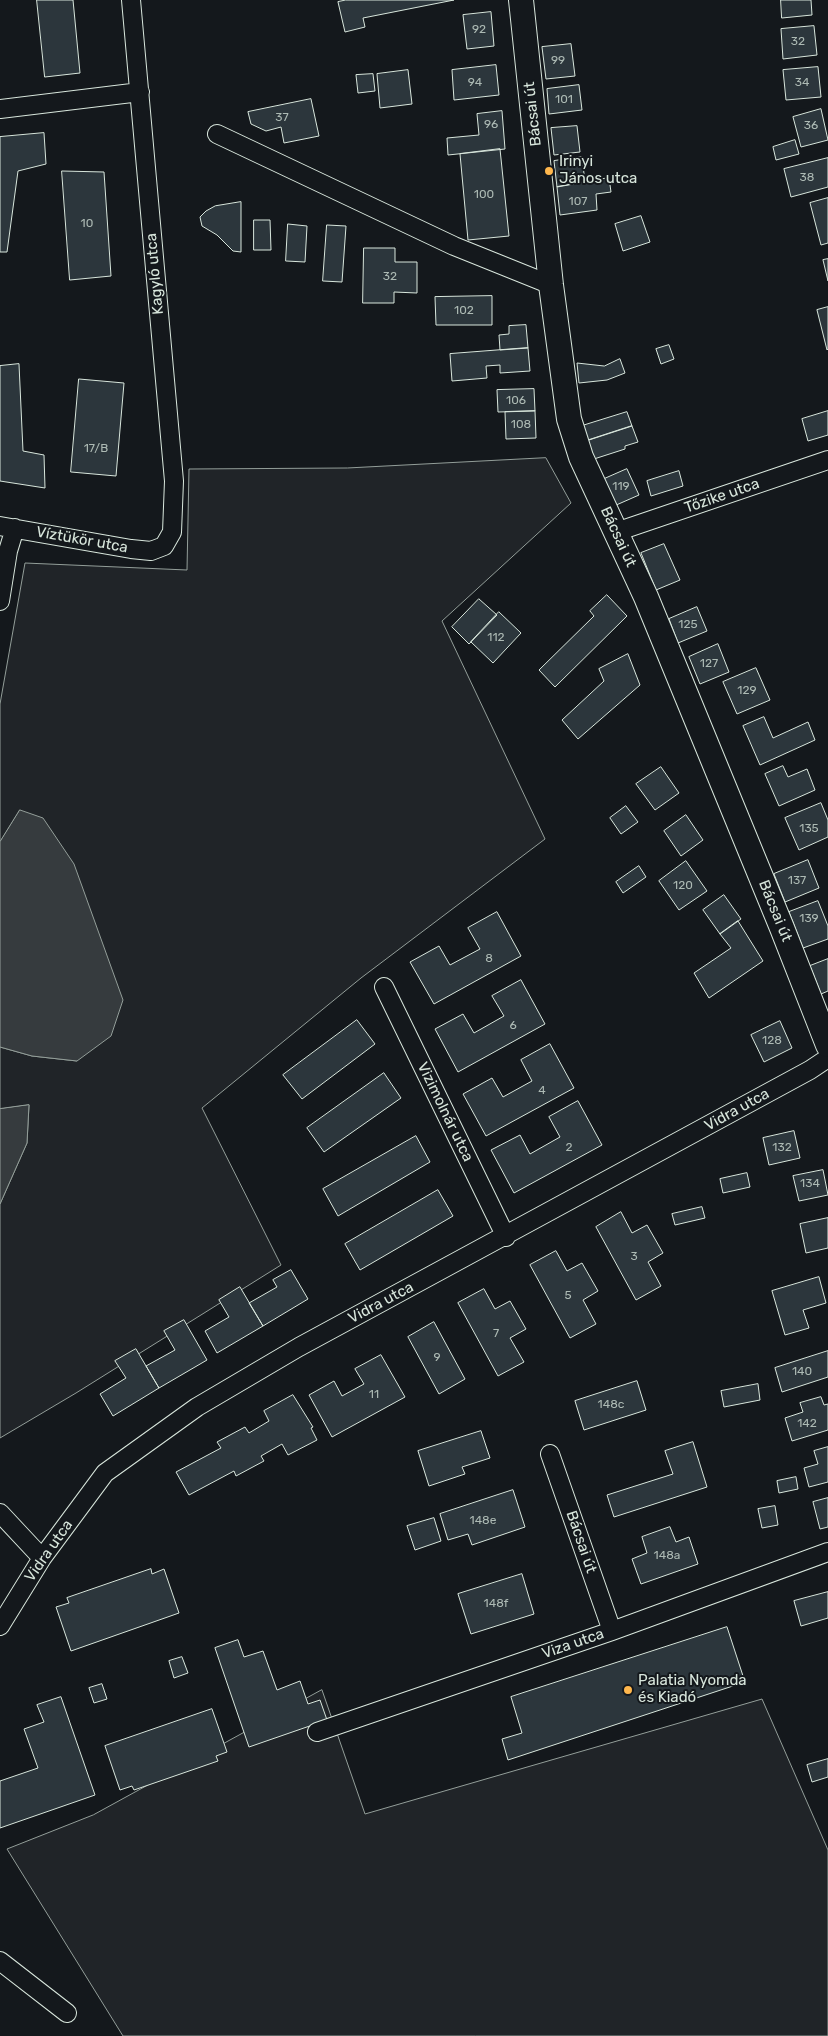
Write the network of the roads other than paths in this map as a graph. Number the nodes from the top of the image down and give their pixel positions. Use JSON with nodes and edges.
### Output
{"nodes":[{"id":1,"x":131,"y":0,"type":"edge"},
{"id":2,"x":521,"y":0,"type":"edge"},
{"id":3,"x":140,"y":92,"type":"junction"},
{"id":4,"x":0,"y":108,"type":"edge"},
{"id":5,"x":217,"y":134,"type":"dead end"},
{"id":6,"x":551,"y":285,"type":"junction"},
{"id":7,"x":828,"y":460,"type":"edge"},
{"id":8,"x":7,"y":527,"type":"edge"},
{"id":9,"x":616,"y":532,"type":"junction"},
{"id":10,"x":164,"y":546,"type":"joint"},
{"id":11,"x":0,"y":601,"type":"edge"},
{"id":12,"x":384,"y":987,"type":"dead end"},
{"id":13,"x":828,"y":1045,"type":"edge"},
{"id":14,"x":828,"y":1058,"type":"edge"},
{"id":15,"x":506,"y":1237,"type":"junction"},
{"id":16,"x":550,"y":1454,"type":"dead end"},
{"id":17,"x":0,"y":1513,"type":"edge"},
{"id":18,"x":828,"y":1552,"type":"edge"},
{"id":19,"x":42,"y":1558,"type":"junction"},
{"id":20,"x":0,"y":1626,"type":"edge"},
{"id":21,"x":612,"y":1631,"type":"junction"},
{"id":22,"x":318,"y":1732,"type":"dead end"},
{"id":23,"x":0,"y":1961,"type":"edge"},
{"id":24,"x":67,"y":2014,"type":"dead end"}],
"edges":[{"from":1,"to":3,"type":"street","name":"Kagyló utca"},
{"from":2,"to":6,"type":"main road","name":"Bácsai út"},
{"from":3,"to":4,"type":"street"},
{"from":3,"to":10,"type":"street","name":"Kagyló utca"},
{"from":5,"to":6,"type":"street"},
{"from":6,"to":9,"type":"main road","name":"Bácsai út"},
{"from":7,"to":9,"type":"street","name":"Tőzike utca"},
{"from":8,"to":10,"type":"street","name":"Víztükör utca"},
{"from":8,"to":11,"type":"street"},
{"from":9,"to":13,"type":"main road","name":"Bácsai út"},
{"from":12,"to":15,"type":"street","name":"Vizimolnár utca"},
{"from":14,"to":15,"type":"street","name":"Vidra utca"},
{"from":15,"to":19,"type":"street","name":"Vidra utca"},
{"from":16,"to":21,"type":"street","name":"Bácsai út"},
{"from":17,"to":19,"type":"street"},
{"from":18,"to":21,"type":"street","name":"Viza utca"},
{"from":19,"to":20,"type":"street","name":"Vidra utca"},
{"from":21,"to":22,"type":"street","name":"Viza utca"},
{"from":23,"to":24,"type":"street"}]}
